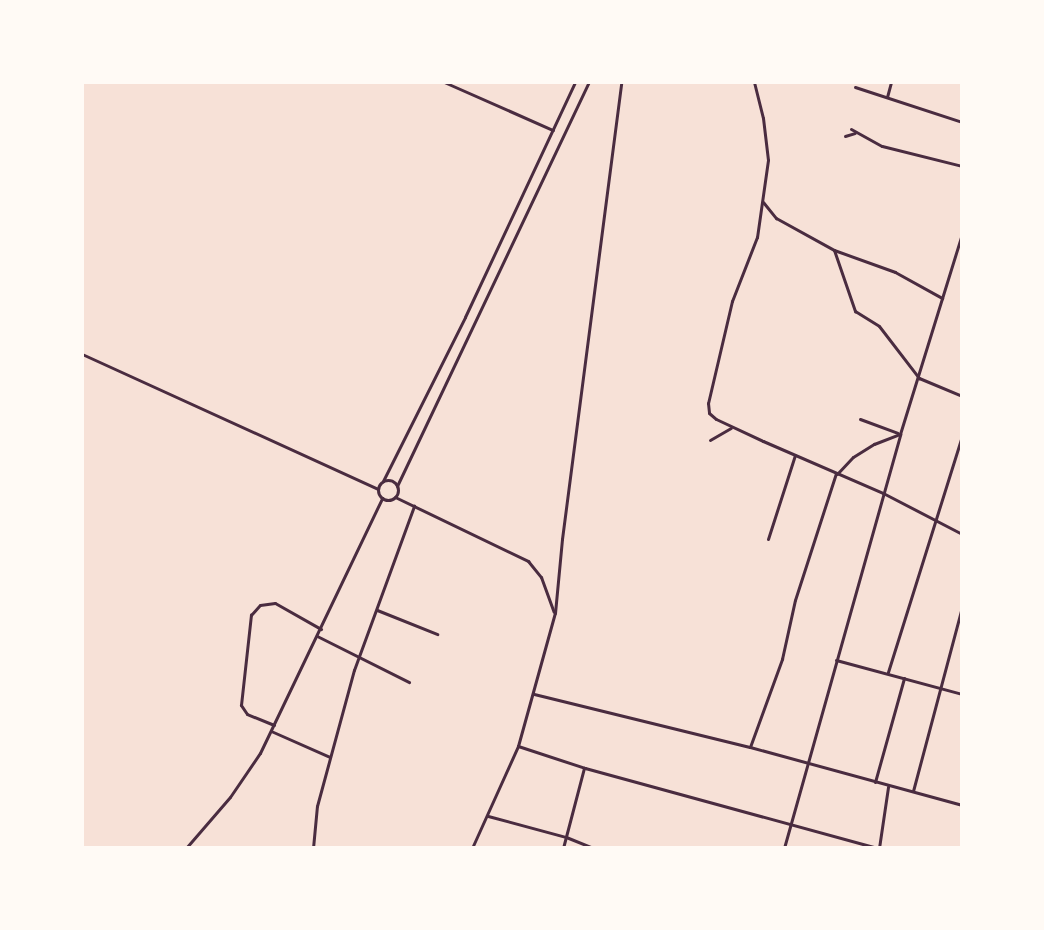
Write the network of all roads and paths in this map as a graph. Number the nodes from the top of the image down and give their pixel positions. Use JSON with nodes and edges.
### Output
{"nodes":[{"id":1,"x":444,"y":82,"type":"edge"},
{"id":2,"x":575,"y":82,"type":"edge"},
{"id":3,"x":589,"y":82,"type":"edge"},
{"id":4,"x":621,"y":82,"type":"edge"},
{"id":5,"x":754,"y":82,"type":"edge"},
{"id":6,"x":891,"y":82,"type":"edge"},
{"id":7,"x":855,"y":87,"type":"dead end"},
{"id":8,"x":886,"y":97,"type":"junction"},
{"id":9,"x":962,"y":122,"type":"edge"},
{"id":10,"x":851,"y":129,"type":"dead end"},
{"id":11,"x":553,"y":130,"type":"junction"},
{"id":12,"x":856,"y":132,"type":"junction"},
{"id":13,"x":845,"y":136,"type":"dead end"},
{"id":14,"x":962,"y":166,"type":"edge"},
{"id":15,"x":762,"y":201,"type":"junction"},
{"id":16,"x":962,"y":234,"type":"edge"},
{"id":17,"x":834,"y":250,"type":"junction"},
{"id":18,"x":942,"y":298,"type":"junction"},
{"id":19,"x":82,"y":354,"type":"edge"},
{"id":20,"x":919,"y":378,"type":"junction"},
{"id":21,"x":962,"y":396,"type":"edge"},
{"id":22,"x":860,"y":419,"type":"dead end"},
{"id":23,"x":733,"y":427,"type":"junction"},
{"id":24,"x":900,"y":434,"type":"junction"},
{"id":25,"x":962,"y":436,"type":"edge"},
{"id":26,"x":710,"y":440,"type":"dead end"},
{"id":27,"x":795,"y":455,"type":"junction"},
{"id":28,"x":837,"y":473,"type":"junction"},
{"id":29,"x":382,"y":481,"type":"junction"},
{"id":30,"x":397,"y":486,"type":"junction"},
{"id":31,"x":378,"y":489,"type":"junction"},
{"id":32,"x":883,"y":493,"type":"junction"},
{"id":33,"x":395,"y":497,"type":"junction"},
{"id":34,"x":382,"y":498,"type":"junction"},
{"id":35,"x":414,"y":506,"type":"junction"},
{"id":36,"x":933,"y":520,"type":"junction"},
{"id":37,"x":962,"y":534,"type":"edge"},
{"id":38,"x":768,"y":539,"type":"dead end"},
{"id":39,"x":962,"y":608,"type":"edge"},
{"id":40,"x":377,"y":610,"type":"junction"},
{"id":41,"x":555,"y":613,"type":"junction"},
{"id":42,"x":321,"y":629,"type":"junction"},
{"id":43,"x":437,"y":634,"type":"dead end"},
{"id":44,"x":317,"y":636,"type":"junction"},
{"id":45,"x":359,"y":656,"type":"junction"},
{"id":46,"x":836,"y":660,"type":"junction"},
{"id":47,"x":888,"y":672,"type":"junction"},
{"id":48,"x":904,"y":678,"type":"junction"},
{"id":49,"x":409,"y":682,"type":"dead end"},
{"id":50,"x":940,"y":688,"type":"junction"},
{"id":51,"x":534,"y":694,"type":"junction"},
{"id":52,"x":962,"y":694,"type":"edge"},
{"id":53,"x":274,"y":725,"type":"junction"},
{"id":54,"x":271,"y":731,"type":"junction"},
{"id":55,"x":518,"y":746,"type":"junction"},
{"id":56,"x":750,"y":747,"type":"junction"},
{"id":57,"x":331,"y":757,"type":"junction"},
{"id":58,"x":808,"y":764,"type":"junction"},
{"id":59,"x":585,"y":768,"type":"junction"},
{"id":60,"x":875,"y":782,"type":"junction"},
{"id":61,"x":888,"y":786,"type":"junction"},
{"id":62,"x":912,"y":792,"type":"junction"},
{"id":63,"x":962,"y":805,"type":"edge"},
{"id":64,"x":488,"y":815,"type":"junction"},
{"id":65,"x":790,"y":826,"type":"junction"},
{"id":66,"x":566,"y":837,"type":"junction"},
{"id":67,"x":186,"y":848,"type":"edge"},
{"id":68,"x":314,"y":848,"type":"edge"},
{"id":69,"x":472,"y":848,"type":"edge"},
{"id":70,"x":563,"y":848,"type":"edge"},
{"id":71,"x":593,"y":848,"type":"edge"},
{"id":72,"x":784,"y":848,"type":"edge"},
{"id":73,"x":878,"y":848,"type":"edge"}],
"edges":[{"from":1,"to":11,"type":"street"},
{"from":2,"to":11,"type":"street"},
{"from":3,"to":30,"type":"street"},
{"from":4,"to":41,"type":"street"},
{"from":5,"to":15,"type":"street"},
{"from":6,"to":8,"type":"street"},
{"from":7,"to":8,"type":"street"},
{"from":8,"to":9,"type":"street"},
{"from":10,"to":12,"type":"street"},
{"from":11,"to":29,"type":"street"},
{"from":12,"to":13,"type":"street"},
{"from":12,"to":14,"type":"street"},
{"from":15,"to":17,"type":"street"},
{"from":15,"to":23,"type":"street"},
{"from":16,"to":18,"type":"street"},
{"from":17,"to":18,"type":"street"},
{"from":17,"to":20,"type":"street"},
{"from":18,"to":20,"type":"street"},
{"from":19,"to":31,"type":"street"},
{"from":20,"to":21,"type":"street"},
{"from":20,"to":24,"type":"street"},
{"from":22,"to":24,"type":"street"},
{"from":23,"to":26,"type":"street"},
{"from":23,"to":27,"type":"street"},
{"from":24,"to":28,"type":"street"},
{"from":24,"to":32,"type":"street"},
{"from":25,"to":36,"type":"street"},
{"from":27,"to":28,"type":"street"},
{"from":27,"to":38,"type":"street"},
{"from":28,"to":32,"type":"street"},
{"from":28,"to":56,"type":"street"},
{"from":29,"to":30,"type":"street"},
{"from":29,"to":31,"type":"street"},
{"from":30,"to":33,"type":"street"},
{"from":31,"to":34,"type":"street"},
{"from":32,"to":36,"type":"street"},
{"from":32,"to":46,"type":"street"},
{"from":33,"to":34,"type":"street"},
{"from":33,"to":35,"type":"street"},
{"from":34,"to":42,"type":"street"},
{"from":35,"to":40,"type":"street"},
{"from":35,"to":41,"type":"street"},
{"from":36,"to":37,"type":"street"},
{"from":36,"to":47,"type":"street"},
{"from":39,"to":50,"type":"street"},
{"from":40,"to":43,"type":"street"},
{"from":40,"to":45,"type":"street"},
{"from":41,"to":51,"type":"street"},
{"from":42,"to":44,"type":"street"},
{"from":42,"to":53,"type":"street"},
{"from":44,"to":45,"type":"street"},
{"from":44,"to":53,"type":"street"},
{"from":45,"to":49,"type":"street"},
{"from":45,"to":57,"type":"street"},
{"from":46,"to":47,"type":"street"},
{"from":46,"to":58,"type":"street"},
{"from":47,"to":48,"type":"street"},
{"from":48,"to":50,"type":"street"},
{"from":48,"to":60,"type":"street"},
{"from":50,"to":52,"type":"street"},
{"from":50,"to":62,"type":"street"},
{"from":51,"to":55,"type":"street"},
{"from":51,"to":56,"type":"street"},
{"from":53,"to":54,"type":"street"},
{"from":54,"to":57,"type":"street"},
{"from":54,"to":67,"type":"street"},
{"from":55,"to":59,"type":"street"},
{"from":55,"to":64,"type":"street"},
{"from":56,"to":58,"type":"street"},
{"from":57,"to":68,"type":"street"},
{"from":58,"to":60,"type":"street"},
{"from":58,"to":65,"type":"street"},
{"from":59,"to":65,"type":"street"},
{"from":59,"to":66,"type":"street"},
{"from":60,"to":61,"type":"street"},
{"from":61,"to":62,"type":"street"},
{"from":61,"to":73,"type":"street"},
{"from":62,"to":63,"type":"street"},
{"from":64,"to":66,"type":"street"},
{"from":64,"to":69,"type":"street"},
{"from":65,"to":72,"type":"street"},
{"from":65,"to":73,"type":"street"},
{"from":66,"to":70,"type":"street"},
{"from":66,"to":71,"type":"street"}]}
